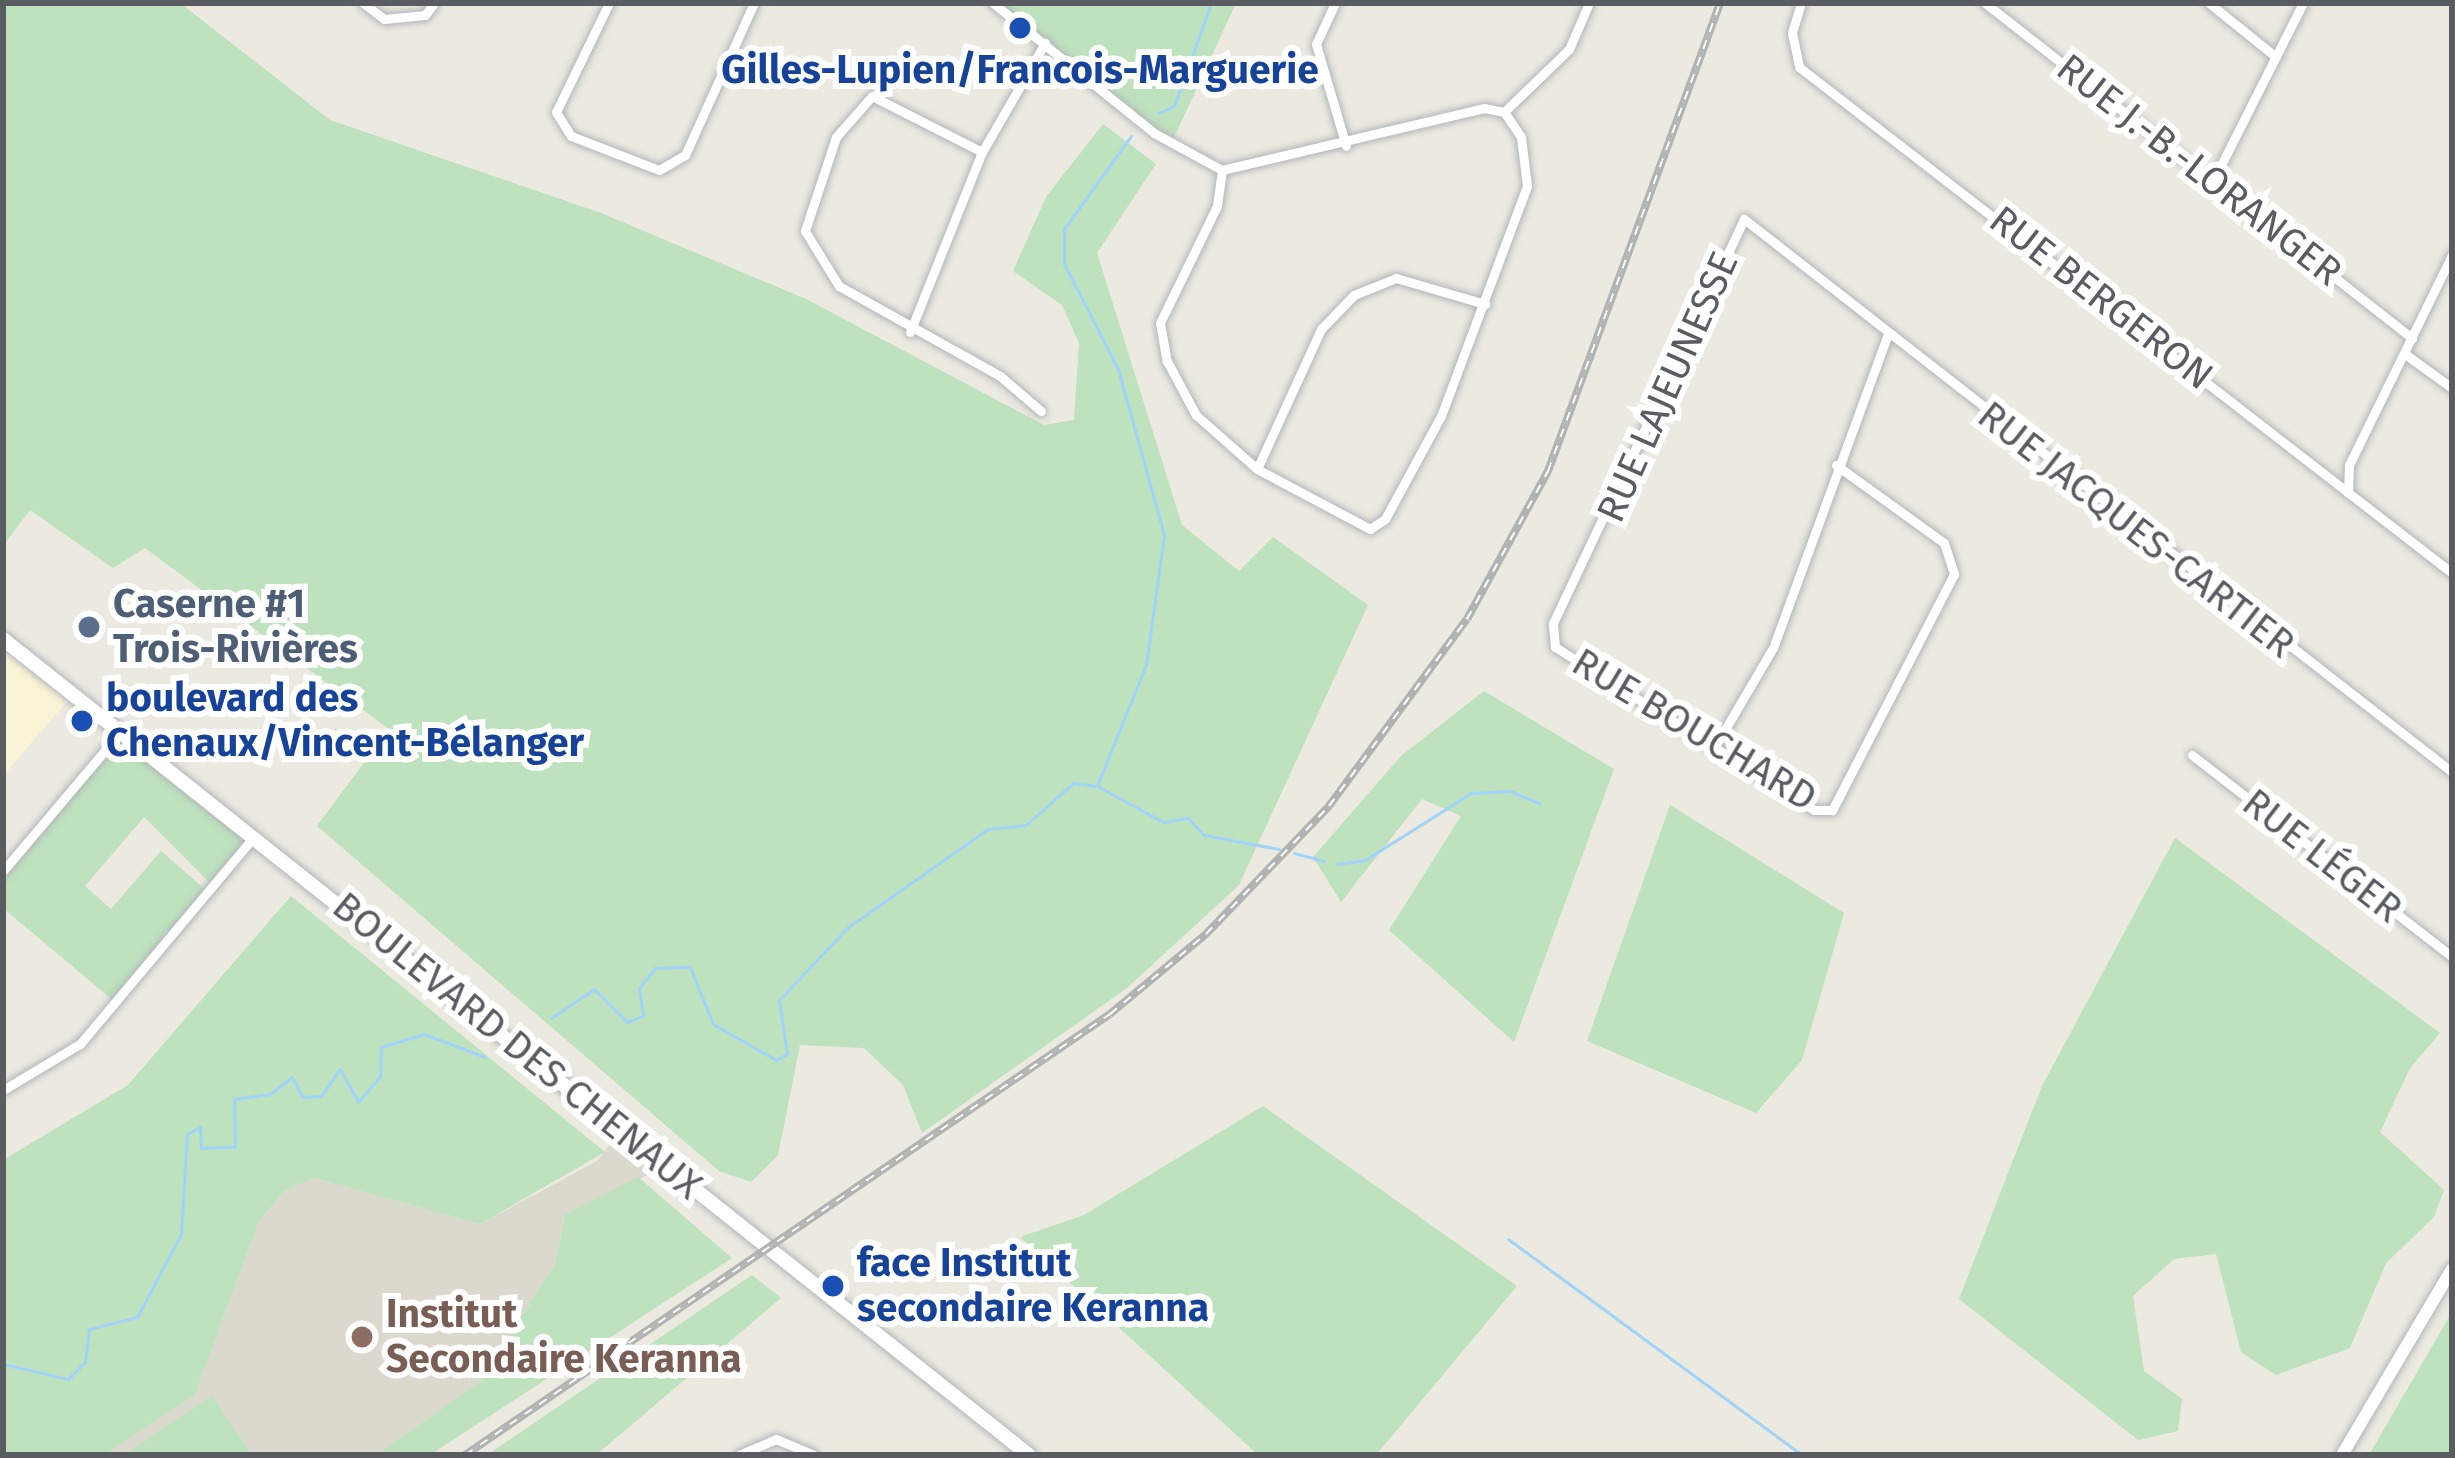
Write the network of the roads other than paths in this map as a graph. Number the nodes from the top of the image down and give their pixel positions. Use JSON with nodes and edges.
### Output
{"nodes":[{"id":1,"x":363,"y":3,"type":"edge"},
{"id":2,"x":434,"y":3,"type":"edge"},
{"id":3,"x":609,"y":3,"type":"edge"},
{"id":4,"x":754,"y":3,"type":"edge"},
{"id":5,"x":994,"y":3,"type":"edge"},
{"id":6,"x":1335,"y":3,"type":"edge"},
{"id":7,"x":1589,"y":3,"type":"edge"},
{"id":8,"x":1801,"y":3,"type":"edge"},
{"id":9,"x":1985,"y":3,"type":"edge"},
{"id":10,"x":2209,"y":3,"type":"edge"},
{"id":11,"x":2303,"y":3,"type":"edge"},
{"id":12,"x":1046,"y":43,"type":"junction"},
{"id":13,"x":2276,"y":57,"type":"junction"},
{"id":14,"x":1504,"y":112,"type":"junction"},
{"id":15,"x":1346,"y":146,"type":"junction"},
{"id":16,"x":982,"y":152,"type":"junction"},
{"id":17,"x":1222,"y":170,"type":"junction"},
{"id":18,"x":2213,"y":181,"type":"junction"},
{"id":19,"x":2452,"y":255,"type":"edge"},
{"id":20,"x":1822,"y":285,"type":"joint"},
{"id":21,"x":1486,"y":304,"type":"junction"},
{"id":22,"x":910,"y":332,"type":"junction"},
{"id":23,"x":1887,"y":336,"type":"junction"},
{"id":24,"x":2412,"y":338,"type":"junction"},
{"id":25,"x":2405,"y":354,"type":"junction"},
{"id":26,"x":2452,"y":388,"type":"edge"},
{"id":27,"x":1041,"y":411,"type":"dead end"},
{"id":28,"x":1836,"y":465,"type":"junction"},
{"id":29,"x":1257,"y":469,"type":"junction"},
{"id":30,"x":2348,"y":493,"type":"junction"},
{"id":31,"x":2452,"y":573,"type":"edge"},
{"id":32,"x":3,"y":639,"type":"edge"},
{"id":33,"x":1555,"y":647,"type":"joint"},
{"id":34,"x":124,"y":729,"type":"junction"},
{"id":35,"x":1714,"y":748,"type":"junction"},
{"id":36,"x":2192,"y":755,"type":"dead end"},
{"id":37,"x":2452,"y":772,"type":"edge"},
{"id":38,"x":257,"y":833,"type":"junction"},
{"id":39,"x":3,"y":871,"type":"edge"},
{"id":40,"x":2452,"y":957,"type":"edge"},
{"id":41,"x":3,"y":1090,"type":"edge"},
{"id":42,"x":2452,"y":1269,"type":"edge"},
{"id":43,"x":739,"y":1455,"type":"edge"},
{"id":44,"x":814,"y":1455,"type":"edge"},
{"id":45,"x":1029,"y":1455,"type":"edge"},
{"id":46,"x":2342,"y":1455,"type":"edge"}],
"edges":[{"from":1,"to":2,"type":"street"},
{"from":3,"to":4,"type":"street"},
{"from":5,"to":12,"type":"street"},
{"from":6,"to":15,"type":"street"},
{"from":7,"to":14,"type":"street"},
{"from":8,"to":30,"type":"street","name":"RUE BERGERON"},
{"from":9,"to":18,"type":"street","name":"RUE J.-B.-LORANGER"},
{"from":10,"to":13,"type":"street"},
{"from":11,"to":13,"type":"street"},
{"from":12,"to":16,"type":"street"},
{"from":12,"to":17,"type":"street"},
{"from":13,"to":18,"type":"street"},
{"from":14,"to":15,"type":"street"},
{"from":14,"to":21,"type":"street"},
{"from":15,"to":17,"type":"street"},
{"from":16,"to":22,"type":"street"},
{"from":16,"to":22,"type":"street"},
{"from":17,"to":29,"type":"street"},
{"from":18,"to":24,"type":"street","name":"RUE J.-B.-LORANGER"},
{"from":19,"to":24,"type":"street"},
{"from":20,"to":23,"type":"street","name":"RUE JACQUES-CARTIER"},
{"from":20,"to":33,"type":"street","name":"RUE LAJEUNESSE"},
{"from":21,"to":29,"type":"street"},
{"from":21,"to":29,"type":"street"},
{"from":22,"to":27,"type":"street"},
{"from":23,"to":28,"type":"street"},
{"from":23,"to":37,"type":"street","name":"RUE JACQUES-CARTIER"},
{"from":24,"to":25,"type":"street"},
{"from":25,"to":26,"type":"street"},
{"from":25,"to":30,"type":"street"},
{"from":28,"to":35,"type":"street"},
{"from":28,"to":35,"type":"street","name":"RUE BOUCHARD"},
{"from":30,"to":31,"type":"street","name":"RUE BERGERON"},
{"from":32,"to":34,"type":"main road","name":"BOULEVARD DES CHENAUX"},
{"from":33,"to":35,"type":"street","name":"RUE BOUCHARD"},
{"from":34,"to":38,"type":"main road","name":"BOULEVARD DES CHENAUX"},
{"from":34,"to":39,"type":"street"},
{"from":36,"to":40,"type":"street","name":"RUE LÉGER"},
{"from":38,"to":41,"type":"street"},
{"from":38,"to":45,"type":"main road","name":"BOULEVARD DES CHENAUX"},
{"from":42,"to":46,"type":"street"},
{"from":43,"to":44,"type":"street"}]}
